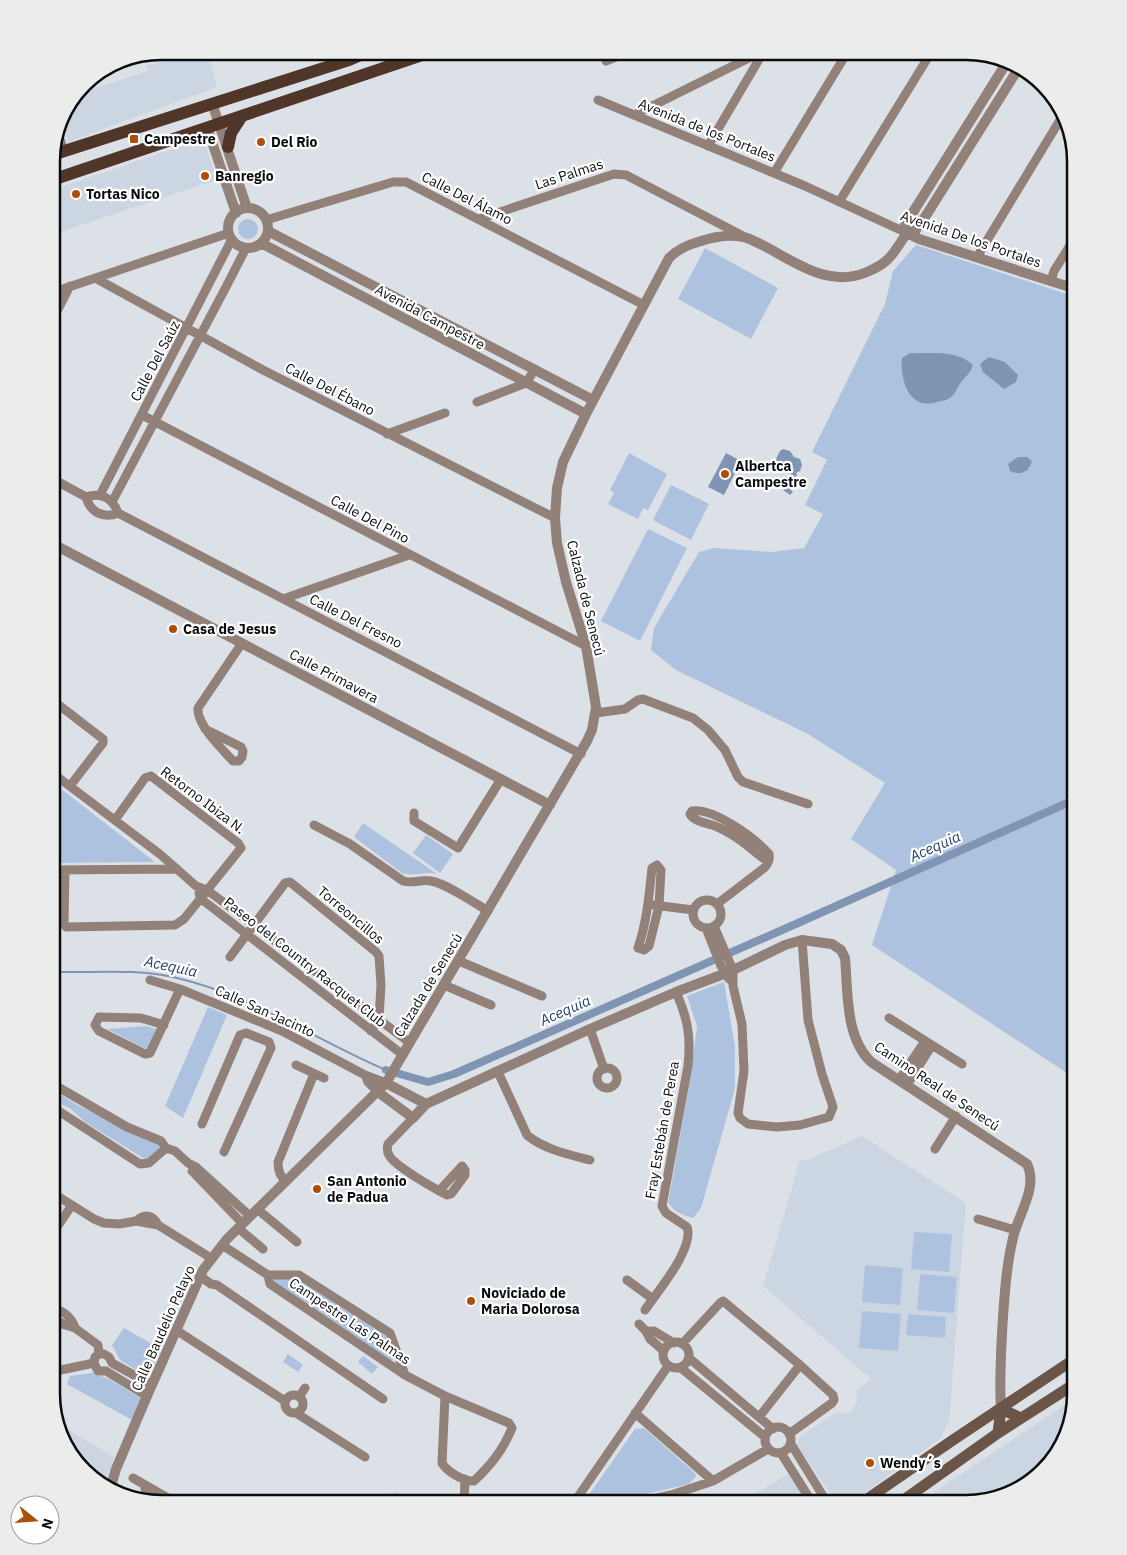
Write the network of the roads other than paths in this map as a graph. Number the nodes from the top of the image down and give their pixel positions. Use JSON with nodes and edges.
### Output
{"nodes":[{"id":1,"x":338,"y":60,"type":"edge"},
{"id":2,"x":407,"y":60,"type":"edge"},
{"id":3,"x":746,"y":60,"type":"edge"},
{"id":4,"x":759,"y":60,"type":"edge"},
{"id":5,"x":843,"y":60,"type":"edge"},
{"id":6,"x":927,"y":60,"type":"edge"},
{"id":7,"x":1004,"y":67,"type":"edge"},
{"id":8,"x":1016,"y":73,"type":"edge"},
{"id":9,"x":598,"y":100,"type":"dead end"},
{"id":10,"x":212,"y":103,"type":"junction"},
{"id":11,"x":634,"y":115,"type":"junction"},
{"id":12,"x":242,"y":116,"type":"junction"},
{"id":13,"x":220,"y":123,"type":"junction"},
{"id":14,"x":1059,"y":123,"type":"edge"},
{"id":15,"x":207,"y":128,"type":"junction"},
{"id":16,"x":708,"y":146,"type":"junction"},
{"id":17,"x":228,"y":147,"type":"junction"},
{"id":18,"x":60,"y":152,"type":"edge"},
{"id":19,"x":774,"y":173,"type":"junction"},
{"id":20,"x":60,"y":177,"type":"edge"},
{"id":21,"x":805,"y":186,"type":"joint"},
{"id":22,"x":839,"y":202,"type":"junction"},
{"id":23,"x":246,"y":208,"type":"junction"},
{"id":24,"x":236,"y":213,"type":"junction"},
{"id":25,"x":479,"y":219,"type":"junction"},
{"id":26,"x":267,"y":225,"type":"junction"},
{"id":27,"x":907,"y":233,"type":"junction"},
{"id":28,"x":231,"y":236,"type":"junction"},
{"id":29,"x":746,"y":238,"type":"junction"},
{"id":30,"x":261,"y":244,"type":"junction"},
{"id":31,"x":246,"y":248,"type":"junction"},
{"id":32,"x":1067,"y":250,"type":"edge"},
{"id":33,"x":310,"y":253,"type":"junction"},
{"id":34,"x":977,"y":257,"type":"junction"},
{"id":35,"x":302,"y":266,"type":"junction"},
{"id":36,"x":97,"y":279,"type":"junction"},
{"id":37,"x":1051,"y":281,"type":"junction"},
{"id":38,"x":70,"y":286,"type":"junction"},
{"id":39,"x":1067,"y":286,"type":"edge"},
{"id":40,"x":60,"y":290,"type":"edge"},
{"id":41,"x":398,"y":298,"type":"junction"},
{"id":42,"x":644,"y":305,"type":"junction"},
{"id":43,"x":60,"y":307,"type":"edge"},
{"id":44,"x":391,"y":312,"type":"junction"},
{"id":45,"x":187,"y":328,"type":"junction"},
{"id":46,"x":201,"y":336,"type":"junction"},
{"id":47,"x":508,"y":355,"type":"junction"},
{"id":48,"x":499,"y":369,"type":"junction"},
{"id":49,"x":535,"y":369,"type":"junction"},
{"id":50,"x":526,"y":383,"type":"junction"},
{"id":51,"x":593,"y":400,"type":"junction"},
{"id":52,"x":477,"y":402,"type":"dead end"},
{"id":53,"x":446,"y":414,"type":"dead end"},
{"id":54,"x":586,"y":414,"type":"junction"},
{"id":55,"x":142,"y":415,"type":"junction"},
{"id":56,"x":155,"y":422,"type":"junction"},
{"id":57,"x":387,"y":434,"type":"junction"},
{"id":58,"x":60,"y":482,"type":"edge"},
{"id":59,"x":100,"y":495,"type":"junction"},
{"id":60,"x":86,"y":497,"type":"junction"},
{"id":61,"x":112,"y":502,"type":"junction"},
{"id":62,"x":118,"y":513,"type":"junction"},
{"id":63,"x":555,"y":518,"type":"junction"},
{"id":64,"x":60,"y":547,"type":"edge"},
{"id":65,"x":409,"y":555,"type":"junction"},
{"id":66,"x":283,"y":599,"type":"junction"},
{"id":67,"x":242,"y":643,"type":"junction"},
{"id":68,"x":586,"y":646,"type":"junction"},
{"id":69,"x":60,"y":705,"type":"edge"},
{"id":70,"x":596,"y":714,"type":"junction"},
{"id":71,"x":205,"y":729,"type":"dead end"},
{"id":72,"x":581,"y":754,"type":"junction"},
{"id":73,"x":60,"y":779,"type":"edge"},
{"id":74,"x":501,"y":779,"type":"junction"},
{"id":75,"x":70,"y":786,"type":"junction"},
{"id":76,"x":808,"y":804,"type":"dead end"},
{"id":77,"x":550,"y":805,"type":"junction"},
{"id":78,"x":414,"y":814,"type":"dead end"},
{"id":79,"x":115,"y":820,"type":"junction"},
{"id":80,"x":314,"y":825,"type":"dead end"},
{"id":81,"x":735,"y":831,"type":"dead end"},
{"id":82,"x":177,"y":869,"type":"junction"},
{"id":83,"x":60,"y":870,"type":"edge"},
{"id":84,"x":64,"y":870,"type":"junction"},
{"id":85,"x":196,"y":886,"type":"junction"},
{"id":86,"x":207,"y":890,"type":"junction"},
{"id":87,"x":200,"y":899,"type":"junction"},
{"id":88,"x":649,"y":904,"type":"junction"},
{"id":89,"x":717,"y":904,"type":"junction"},
{"id":90,"x":659,"y":906,"type":"junction"},
{"id":91,"x":693,"y":910,"type":"junction"},
{"id":92,"x":488,"y":911,"type":"junction"},
{"id":93,"x":254,"y":925,"type":"junction"},
{"id":94,"x":710,"y":927,"type":"junction"},
{"id":95,"x":246,"y":935,"type":"junction"},
{"id":96,"x":802,"y":940,"type":"junction"},
{"id":97,"x":230,"y":957,"type":"dead end"},
{"id":98,"x":459,"y":961,"type":"junction"},
{"id":99,"x":727,"y":968,"type":"junction"},
{"id":100,"x":150,"y":980,"type":"dead end"},
{"id":101,"x":444,"y":985,"type":"junction"},
{"id":102,"x":180,"y":989,"type":"junction"},
{"id":103,"x":676,"y":992,"type":"junction"},
{"id":104,"x":542,"y":996,"type":"dead end"},
{"id":105,"x":491,"y":1005,"type":"dead end"},
{"id":106,"x":889,"y":1018,"type":"dead end"},
{"id":107,"x":379,"y":1019,"type":"junction"},
{"id":108,"x":164,"y":1025,"type":"junction"},
{"id":109,"x":266,"y":1025,"type":"junction"},
{"id":110,"x":590,"y":1029,"type":"junction"},
{"id":111,"x":371,"y":1030,"type":"junction"},
{"id":112,"x":261,"y":1039,"type":"junction"},
{"id":113,"x":410,"y":1043,"type":"junction"},
{"id":114,"x":928,"y":1043,"type":"junction"},
{"id":115,"x":403,"y":1055,"type":"junction"},
{"id":116,"x":962,"y":1064,"type":"dead end"},
{"id":117,"x":296,"y":1065,"type":"dead end"},
{"id":118,"x":604,"y":1069,"type":"dead end"},
{"id":119,"x":498,"y":1072,"type":"junction"},
{"id":120,"x":314,"y":1074,"type":"junction"},
{"id":121,"x":365,"y":1075,"type":"junction"},
{"id":122,"x":324,"y":1078,"type":"dead end"},
{"id":123,"x":903,"y":1082,"type":"junction"},
{"id":124,"x":386,"y":1083,"type":"junction"},
{"id":125,"x":60,"y":1089,"type":"edge"},
{"id":126,"x":378,"y":1092,"type":"junction"},
{"id":127,"x":426,"y":1104,"type":"junction"},
{"id":128,"x":60,"y":1112,"type":"edge"},
{"id":129,"x":956,"y":1116,"type":"junction"},
{"id":130,"x":413,"y":1118,"type":"junction"},
{"id":131,"x":202,"y":1124,"type":"dead end"},
{"id":132,"x":166,"y":1148,"type":"junction"},
{"id":133,"x":936,"y":1149,"type":"dead end"},
{"id":134,"x":224,"y":1152,"type":"dead end"},
{"id":135,"x":590,"y":1160,"type":"dead end"},
{"id":136,"x":284,"y":1179,"type":"junction"},
{"id":137,"x":439,"y":1191,"type":"dead end"},
{"id":138,"x":60,"y":1198,"type":"edge"},
{"id":139,"x":72,"y":1205,"type":"junction"},
{"id":140,"x":247,"y":1219,"type":"junction"},
{"id":141,"x":978,"y":1219,"type":"dead end"},
{"id":142,"x":60,"y":1223,"type":"edge"},
{"id":143,"x":1015,"y":1230,"type":"junction"},
{"id":144,"x":297,"y":1242,"type":"dead end"},
{"id":145,"x":222,"y":1245,"type":"junction"},
{"id":146,"x":263,"y":1249,"type":"dead end"},
{"id":147,"x":211,"y":1258,"type":"junction"},
{"id":148,"x":201,"y":1273,"type":"junction"},
{"id":149,"x":268,"y":1275,"type":"junction"},
{"id":150,"x":627,"y":1280,"type":"dead end"},
{"id":151,"x":652,"y":1299,"type":"junction"},
{"id":152,"x":645,"y":1310,"type":"dead end"},
{"id":153,"x":60,"y":1311,"type":"edge"},
{"id":154,"x":60,"y":1323,"type":"edge"},
{"id":155,"x":639,"y":1324,"type":"dead end"},
{"id":156,"x":75,"y":1328,"type":"junction"},
{"id":157,"x":176,"y":1330,"type":"junction"},
{"id":158,"x":646,"y":1330,"type":"junction"},
{"id":159,"x":678,"y":1343,"type":"junction"},
{"id":160,"x":99,"y":1349,"type":"junction"},
{"id":161,"x":664,"y":1352,"type":"junction"},
{"id":162,"x":689,"y":1358,"type":"junction"},
{"id":163,"x":94,"y":1363,"type":"junction"},
{"id":164,"x":1067,"y":1364,"type":"edge"},
{"id":165,"x":800,"y":1365,"type":"junction"},
{"id":166,"x":668,"y":1366,"type":"junction"},
{"id":167,"x":109,"y":1367,"type":"junction"},
{"id":168,"x":681,"y":1368,"type":"junction"},
{"id":169,"x":60,"y":1370,"type":"edge"},
{"id":170,"x":405,"y":1375,"type":"junction"},
{"id":171,"x":152,"y":1385,"type":"junction"},
{"id":172,"x":305,"y":1388,"type":"dead end"},
{"id":173,"x":1067,"y":1389,"type":"edge"},
{"id":174,"x":147,"y":1396,"type":"junction"},
{"id":175,"x":444,"y":1396,"type":"junction"},
{"id":176,"x":299,"y":1397,"type":"junction"},
{"id":177,"x":383,"y":1399,"type":"dead end"},
{"id":178,"x":285,"y":1401,"type":"junction"},
{"id":179,"x":1000,"y":1409,"type":"junction"},
{"id":180,"x":296,"y":1412,"type":"junction"},
{"id":181,"x":635,"y":1413,"type":"junction"},
{"id":182,"x":759,"y":1417,"type":"junction"},
{"id":183,"x":1021,"y":1418,"type":"junction"},
{"id":184,"x":773,"y":1429,"type":"junction"},
{"id":185,"x":998,"y":1433,"type":"junction"},
{"id":186,"x":790,"y":1434,"type":"junction"},
{"id":187,"x":765,"y":1437,"type":"junction"},
{"id":188,"x":791,"y":1444,"type":"junction"},
{"id":189,"x":768,"y":1449,"type":"junction"},
{"id":190,"x":782,"y":1453,"type":"junction"},
{"id":191,"x":365,"y":1457,"type":"dead end"},
{"id":192,"x":133,"y":1478,"type":"dead end"},
{"id":193,"x":465,"y":1479,"type":"junction"},
{"id":194,"x":713,"y":1481,"type":"junction"},
{"id":195,"x":112,"y":1483,"type":"edge"},
{"id":196,"x":144,"y":1484,"type":"junction"},
{"id":197,"x":146,"y":1494,"type":"edge"},
{"id":198,"x":164,"y":1495,"type":"edge"},
{"id":199,"x":464,"y":1495,"type":"edge"},
{"id":200,"x":579,"y":1495,"type":"edge"},
{"id":201,"x":670,"y":1495,"type":"edge"},
{"id":202,"x":808,"y":1495,"type":"edge"},
{"id":203,"x":822,"y":1495,"type":"edge"},
{"id":204,"x":873,"y":1495,"type":"edge"},
{"id":205,"x":911,"y":1495,"type":"edge"}],
"edges":[{"from":1,"to":10,"type":"main road"},
{"from":2,"to":12,"type":"main road"},
{"from":3,"to":11,"type":"street"},
{"from":4,"to":16,"type":"street"},
{"from":5,"to":19,"type":"street"},
{"from":6,"to":22,"type":"street"},
{"from":7,"to":27,"type":"street"},
{"from":8,"to":27,"type":"street"},
{"from":9,"to":11,"type":"street","name":"Avenida de los Portales"},
{"from":10,"to":13,"type":"street"},
{"from":10,"to":18,"type":"main road"},
{"from":11,"to":16,"type":"street","name":"Avenida de los Portales"},
{"from":12,"to":13,"type":"main road"},
{"from":12,"to":17,"type":"main road"},
{"from":13,"to":15,"type":"main road"},
{"from":13,"to":17,"type":"street"},
{"from":14,"to":34,"type":"street"},
{"from":15,"to":20,"type":"main road"},
{"from":15,"to":24,"type":"street"},
{"from":16,"to":19,"type":"street","name":"Avenida de los Portales"},
{"from":17,"to":23,"type":"street"},
{"from":19,"to":21,"type":"street","name":"Avenida de los Portales"},
{"from":21,"to":22,"type":"street","name":"Avenida De los Portales"},
{"from":22,"to":27,"type":"street","name":"Avenida De los Portales"},
{"from":23,"to":24,"type":"street"},
{"from":23,"to":26,"type":"street"},
{"from":24,"to":28,"type":"street"},
{"from":25,"to":26,"type":"street","name":"Calle Del Álamo"},
{"from":25,"to":29,"type":"street","name":"Las Palmas"},
{"from":25,"to":42,"type":"street","name":"Calle Del Álamo"},
{"from":26,"to":30,"type":"street"},
{"from":26,"to":33,"type":"street","name":"Avenida Campestre"},
{"from":27,"to":29,"type":"street","name":"Calzada de Senecú"},
{"from":27,"to":34,"type":"street","name":"Avenida De los Portales"},
{"from":28,"to":31,"type":"street"},
{"from":28,"to":36,"type":"street"},
{"from":28,"to":45,"type":"street","name":"Calle Del Saúz"},
{"from":29,"to":42,"type":"street","name":"Calzada de Senecú"},
{"from":30,"to":31,"type":"street"},
{"from":30,"to":35,"type":"street","name":"Avenida Campestre"},
{"from":31,"to":46,"type":"street","name":"Calle Del Saúz"},
{"from":32,"to":37,"type":"street"},
{"from":33,"to":35,"type":"street"},
{"from":33,"to":41,"type":"street","name":"Avenida Campestre"},
{"from":34,"to":37,"type":"street","name":"Avenida De los Portales"},
{"from":35,"to":44,"type":"street","name":"Avenida Campestre"},
{"from":36,"to":38,"type":"street"},
{"from":36,"to":45,"type":"street","name":"Calle Del Ébano"},
{"from":37,"to":39,"type":"street","name":"Avenida De los Portales"},
{"from":38,"to":40,"type":"street"},
{"from":38,"to":43,"type":"street"},
{"from":41,"to":44,"type":"street"},
{"from":41,"to":47,"type":"street","name":"Avenida Campestre"},
{"from":42,"to":51,"type":"street","name":"Calzada de Senecú"},
{"from":44,"to":48,"type":"street","name":"Avenida Campestre"},
{"from":45,"to":46,"type":"street","name":"Calle Del Ébano"},
{"from":45,"to":55,"type":"street","name":"Calle Del Saúz"},
{"from":46,"to":56,"type":"street","name":"Calle Del Saúz"},
{"from":46,"to":57,"type":"street","name":"Calle Del Ébano"},
{"from":47,"to":48,"type":"street"},
{"from":47,"to":49,"type":"street","name":"Avenida Campestre"},
{"from":48,"to":50,"type":"street","name":"Avenida Campestre"},
{"from":49,"to":50,"type":"street"},
{"from":49,"to":51,"type":"street","name":"Avenida Campestre"},
{"from":50,"to":52,"type":"street"},
{"from":50,"to":54,"type":"street","name":"Avenida Campestre"},
{"from":51,"to":54,"type":"street","name":"Calzada de Senecú"},
{"from":53,"to":57,"type":"street"},
{"from":54,"to":63,"type":"street","name":"Calzada de Senecú"},
{"from":55,"to":56,"type":"street","name":"Calle Del Pino"},
{"from":55,"to":59,"type":"street","name":"Calle Del Saúz"},
{"from":56,"to":61,"type":"street","name":"Calle Del Saúz"},
{"from":56,"to":65,"type":"street","name":"Calle Del Pino"},
{"from":57,"to":63,"type":"street","name":"Calle Del Ébano"},
{"from":58,"to":60,"type":"street","name":"Calle Del Fresno"},
{"from":59,"to":60,"type":"street"},
{"from":59,"to":61,"type":"street"},
{"from":60,"to":62,"type":"street","name":"Calle Del Fresno"},
{"from":61,"to":62,"type":"street"},
{"from":62,"to":66,"type":"street","name":"Calle Del Fresno"},
{"from":63,"to":68,"type":"street","name":"Calzada de Senecú"},
{"from":64,"to":67,"type":"street","name":"Calle Primavera"},
{"from":65,"to":66,"type":"street"},
{"from":65,"to":68,"type":"street","name":"Calle Del Pino"},
{"from":66,"to":72,"type":"street","name":"Calle Del Fresno"},
{"from":67,"to":71,"type":"street"},
{"from":67,"to":74,"type":"street","name":"Calle Primavera"},
{"from":68,"to":70,"type":"street","name":"Calzada de Senecú"},
{"from":69,"to":75,"type":"street"},
{"from":70,"to":72,"type":"street","name":"Calzada de Senecú"},
{"from":70,"to":76,"type":"street"},
{"from":72,"to":77,"type":"street","name":"Calzada de Senecú"},
{"from":73,"to":75,"type":"street","name":"Paseo del Country Racquet Club"},
{"from":74,"to":77,"type":"street","name":"Calle Primavera"},
{"from":74,"to":78,"type":"street"},
{"from":75,"to":79,"type":"street","name":"Paseo del Country Racquet Club"},
{"from":77,"to":92,"type":"street","name":"Calzada de Senecú"},
{"from":79,"to":82,"type":"street","name":"Paseo del Country Racquet Club"},
{"from":79,"to":86,"type":"street","name":"Retorno Ibiza N."},
{"from":80,"to":92,"type":"street"},
{"from":81,"to":89,"type":"street"},
{"from":82,"to":84,"type":"street"},
{"from":82,"to":85,"type":"street","name":"Paseo del Country Racquet Club"},
{"from":83,"to":84,"type":"street"},
{"from":84,"to":87,"type":"street"},
{"from":85,"to":86,"type":"street","name":"Paseo del Country Racquet Club"},
{"from":85,"to":87,"type":"street"},
{"from":86,"to":87,"type":"street"},
{"from":86,"to":93,"type":"street","name":"Paseo del Country Racquet Club"},
{"from":87,"to":95,"type":"street","name":"Paseo del Country Racquet Club"},
{"from":88,"to":90,"type":"street"},
{"from":88,"to":90,"type":"street"},
{"from":88,"to":90,"type":"street"},
{"from":89,"to":91,"type":"street"},
{"from":89,"to":94,"type":"street"},
{"from":90,"to":91,"type":"street"},
{"from":91,"to":94,"type":"street"},
{"from":92,"to":98,"type":"street","name":"Calzada de Senecú"},
{"from":93,"to":95,"type":"street"},
{"from":93,"to":107,"type":"street","name":"Paseo del Country Racquet Club"},
{"from":93,"to":107,"type":"street","name":"Torreoncillos"},
{"from":94,"to":99,"type":"street"},
{"from":95,"to":97,"type":"street"},
{"from":95,"to":111,"type":"street","name":"Paseo del Country Racquet Club"},
{"from":96,"to":99,"type":"street","name":"Camino Real de Senecú"},
{"from":96,"to":99,"type":"street"},
{"from":96,"to":123,"type":"street","name":"Camino Real de Senecú"},
{"from":98,"to":101,"type":"street","name":"Calzada de Senecú"},
{"from":98,"to":104,"type":"street"},
{"from":99,"to":103,"type":"street","name":"Camino Real de Senecú"},
{"from":100,"to":102,"type":"street","name":"Calle San Jacinto"},
{"from":101,"to":105,"type":"street"},
{"from":101,"to":113,"type":"street","name":"Calzada de Senecú"},
{"from":102,"to":108,"type":"street"},
{"from":102,"to":109,"type":"street","name":"Calle San Jacinto"},
{"from":103,"to":110,"type":"street","name":"Camino Real de Senecú"},
{"from":103,"to":151,"type":"street","name":"Fray Estebán de Perea"},
{"from":106,"to":114,"type":"street"},
{"from":107,"to":111,"type":"street"},
{"from":107,"to":113,"type":"street","name":"Paseo del Country Racquet Club"},
{"from":108,"to":108,"type":"street"},
{"from":109,"to":112,"type":"street"},
{"from":109,"to":121,"type":"street","name":"Calle San Jacinto"},
{"from":110,"to":118,"type":"street"},
{"from":110,"to":119,"type":"street","name":"Camino Real de Senecú"},
{"from":111,"to":115,"type":"street","name":"Paseo del Country Racquet Club"},
{"from":112,"to":131,"type":"street"},
{"from":112,"to":134,"type":"street"},
{"from":113,"to":115,"type":"street","name":"Calzada de Senecú"},
{"from":114,"to":116,"type":"street"},
{"from":114,"to":123,"type":"street"},
{"from":115,"to":124,"type":"street","name":"Calzada de Senecú"},
{"from":117,"to":120,"type":"street"},
{"from":119,"to":127,"type":"street","name":"Camino Real de Senecú"},
{"from":119,"to":135,"type":"street"},
{"from":120,"to":122,"type":"street"},
{"from":120,"to":136,"type":"street"},
{"from":121,"to":124,"type":"street","name":"Calle San Jacinto"},
{"from":121,"to":126,"type":"street","name":"Calle San Jacinto"},
{"from":123,"to":129,"type":"street","name":"Camino Real de Senecú"},
{"from":124,"to":126,"type":"street","name":"Calzada de Senecú"},
{"from":124,"to":127,"type":"street"},
{"from":125,"to":132,"type":"street"},
{"from":126,"to":130,"type":"street"},
{"from":126,"to":136,"type":"street","name":"Calle Baudelio Pelayo"},
{"from":127,"to":130,"type":"street"},
{"from":128,"to":132,"type":"street"},
{"from":129,"to":133,"type":"street"},
{"from":129,"to":143,"type":"street","name":"Camino Real de Senecú"},
{"from":130,"to":137,"type":"street"},
{"from":132,"to":140,"type":"street"},
{"from":136,"to":140,"type":"street","name":"Calle Baudelio Pelayo"},
{"from":138,"to":139,"type":"street"},
{"from":139,"to":142,"type":"street"},
{"from":139,"to":147,"type":"street"},
{"from":140,"to":144,"type":"street"},
{"from":140,"to":145,"type":"street","name":"Calle Baudelio Pelayo"},
{"from":140,"to":146,"type":"street"},
{"from":141,"to":143,"type":"street"},
{"from":143,"to":179,"type":"street","name":"Camino Real de Senecú"},
{"from":145,"to":147,"type":"street","name":"Calle Baudelio Pelayo"},
{"from":145,"to":149,"type":"street","name":"Campestre Las Palmas"},
{"from":147,"to":148,"type":"street","name":"Calle Baudelio Pelayo"},
{"from":148,"to":157,"type":"street","name":"Calle Baudelio Pelayo"},
{"from":148,"to":177,"type":"street"},
{"from":149,"to":170,"type":"street","name":"Campestre Las Palmas"},
{"from":149,"to":170,"type":"street"},
{"from":150,"to":151,"type":"street"},
{"from":151,"to":152,"type":"street","name":"Fray Estebán de Perea"},
{"from":153,"to":156,"type":"street"},
{"from":154,"to":156,"type":"street"},
{"from":155,"to":158,"type":"street"},
{"from":156,"to":160,"type":"street"},
{"from":157,"to":171,"type":"street","name":"Calle Baudelio Pelayo"},
{"from":157,"to":178,"type":"street"},
{"from":158,"to":159,"type":"street"},
{"from":158,"to":161,"type":"street"},
{"from":159,"to":161,"type":"street"},
{"from":159,"to":162,"type":"street"},
{"from":159,"to":165,"type":"street"},
{"from":160,"to":163,"type":"street"},
{"from":160,"to":167,"type":"street"},
{"from":161,"to":166,"type":"street"},
{"from":162,"to":168,"type":"street"},
{"from":162,"to":182,"type":"street"},
{"from":163,"to":167,"type":"street"},
{"from":163,"to":169,"type":"street"},
{"from":164,"to":179,"type":"main road"},
{"from":165,"to":182,"type":"street"},
{"from":165,"to":186,"type":"street"},
{"from":166,"to":168,"type":"street"},
{"from":166,"to":181,"type":"street"},
{"from":167,"to":171,"type":"street"},
{"from":167,"to":174,"type":"street"},
{"from":168,"to":187,"type":"street"},
{"from":170,"to":175,"type":"street","name":"Campestre Las Palmas"},
{"from":171,"to":174,"type":"street","name":"Calle Baudelio Pelayo"},
{"from":172,"to":176,"type":"street"},
{"from":173,"to":183,"type":"main road"},
{"from":174,"to":195,"type":"street","name":"Calle Baudelio Pelayo"},
{"from":175,"to":193,"type":"street"},
{"from":175,"to":193,"type":"street","name":"Campestre Las Palmas"},
{"from":176,"to":178,"type":"street"},
{"from":176,"to":180,"type":"street"},
{"from":178,"to":180,"type":"street"},
{"from":179,"to":183,"type":"main road"},
{"from":179,"to":185,"type":"main road"},
{"from":179,"to":204,"type":"main road"},
{"from":180,"to":191,"type":"street"},
{"from":181,"to":194,"type":"street"},
{"from":181,"to":200,"type":"street"},
{"from":182,"to":184,"type":"street"},
{"from":183,"to":185,"type":"main road"},
{"from":184,"to":186,"type":"street"},
{"from":184,"to":187,"type":"street"},
{"from":185,"to":205,"type":"main road"},
{"from":186,"to":188,"type":"street"},
{"from":187,"to":189,"type":"street"},
{"from":188,"to":190,"type":"street"},
{"from":188,"to":203,"type":"street"},
{"from":189,"to":190,"type":"street"},
{"from":189,"to":194,"type":"street"},
{"from":190,"to":202,"type":"street"},
{"from":192,"to":196,"type":"street"},
{"from":193,"to":199,"type":"street"},
{"from":194,"to":201,"type":"street"},
{"from":196,"to":197,"type":"street"},
{"from":196,"to":198,"type":"street"}]}
